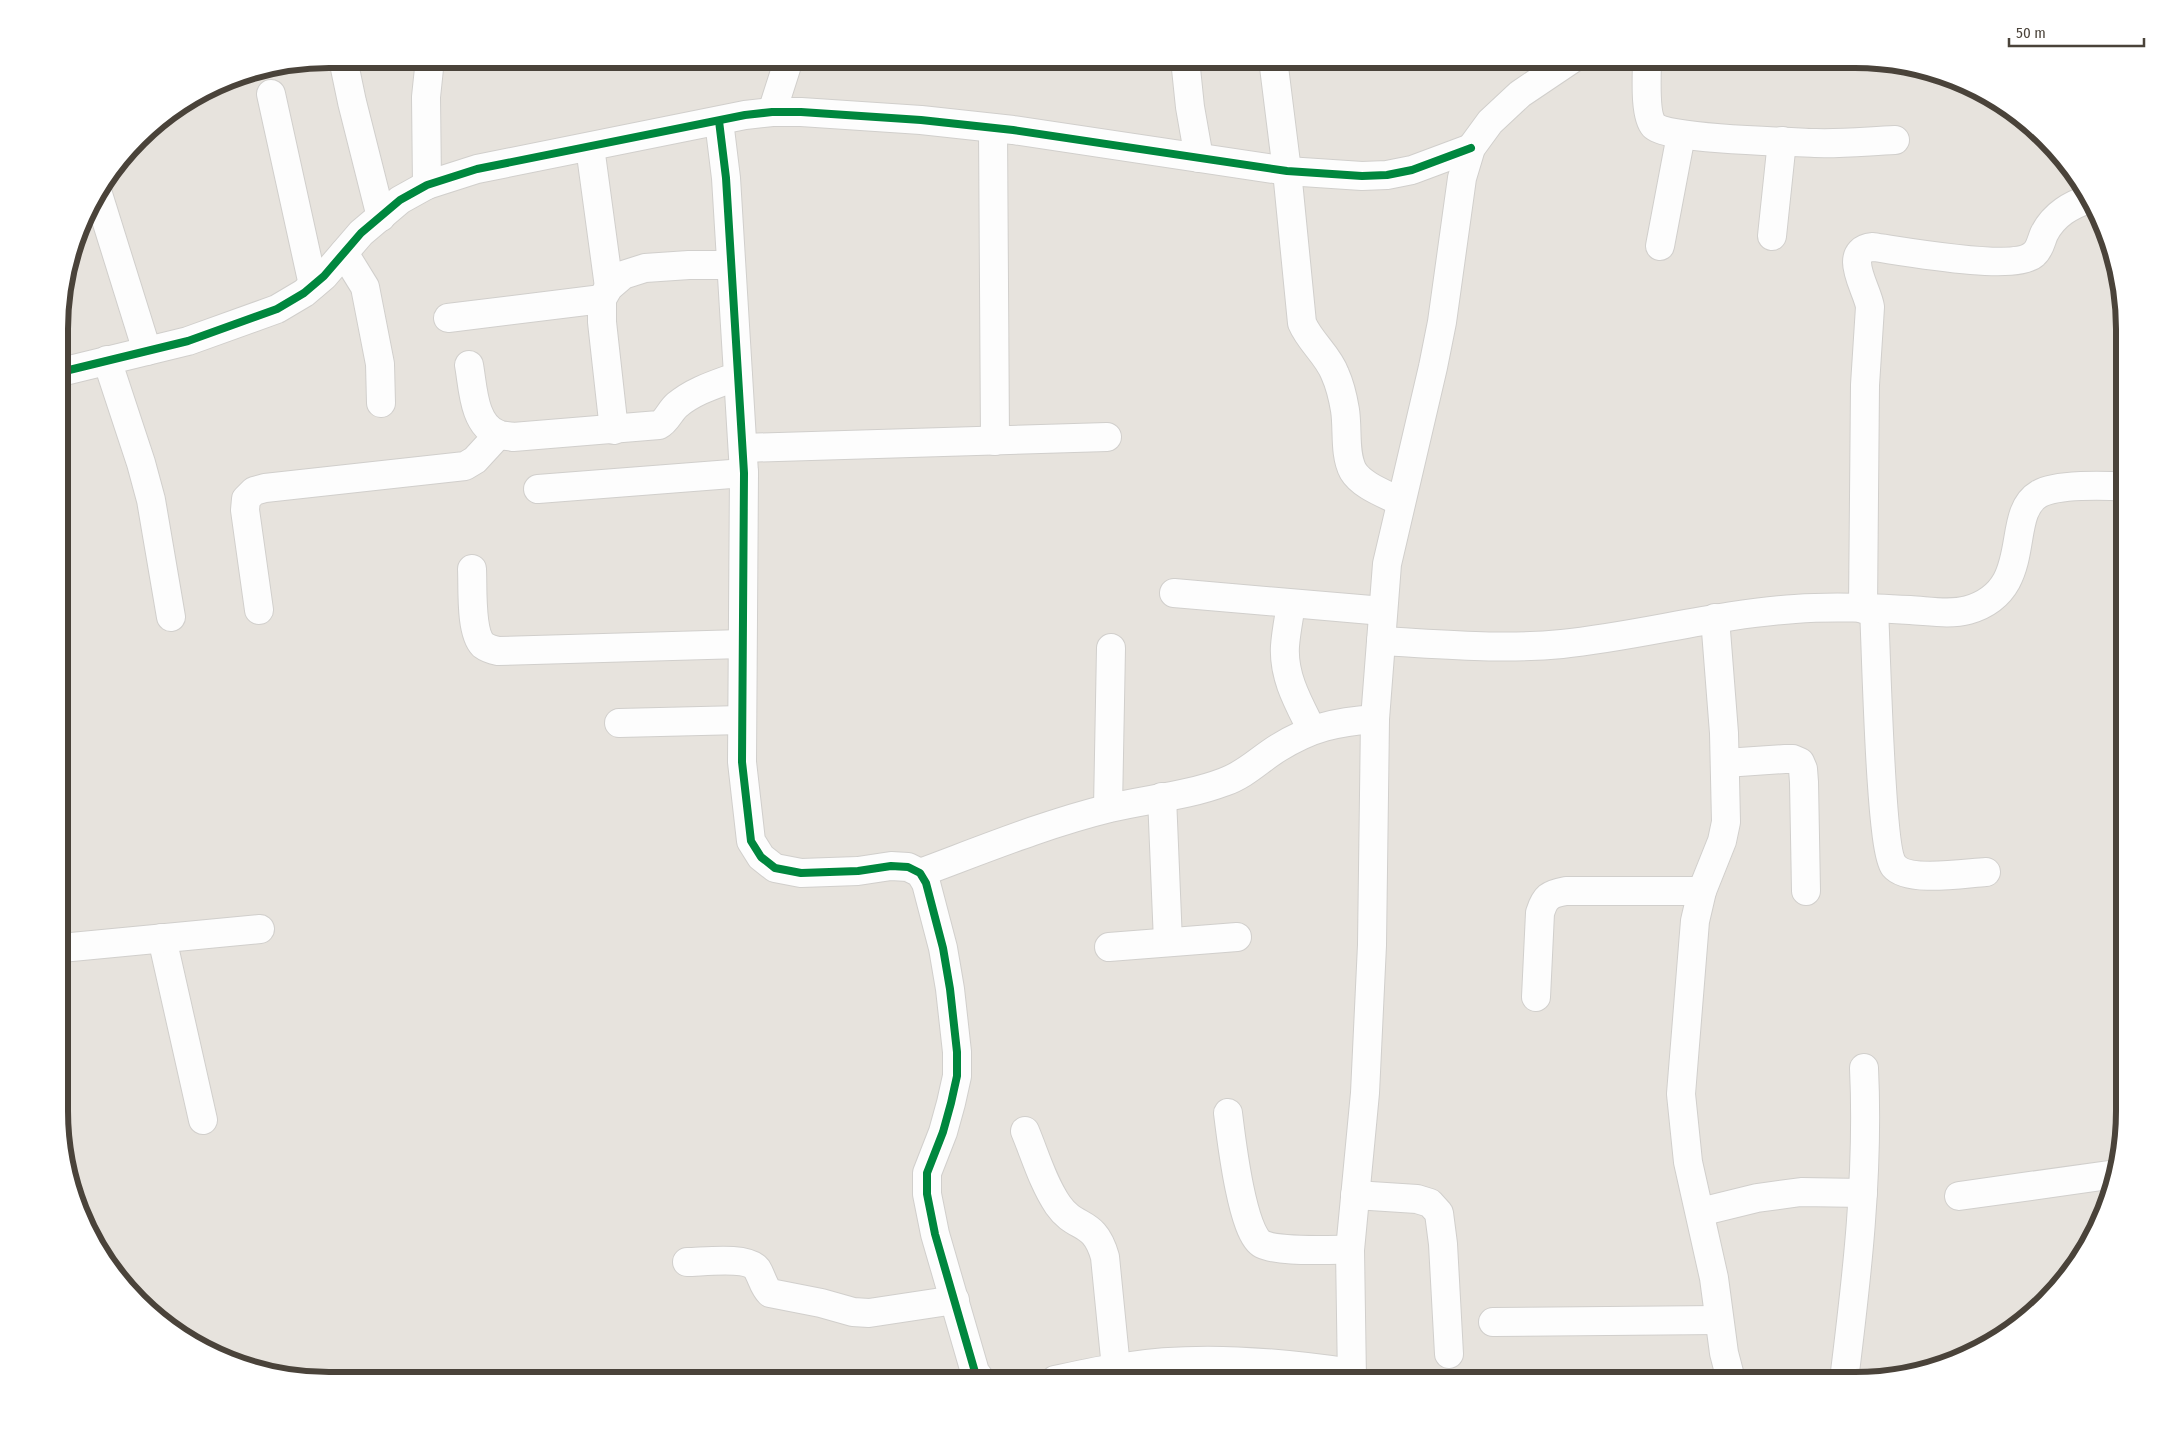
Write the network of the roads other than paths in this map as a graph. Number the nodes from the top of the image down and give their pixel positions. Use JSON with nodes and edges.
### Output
{"nodes":[{"id":1,"x":345,"y":67,"type":"edge"},
{"id":2,"x":429,"y":67,"type":"edge"},
{"id":3,"x":786,"y":67,"type":"edge"},
{"id":4,"x":1186,"y":67,"type":"edge"},
{"id":5,"x":1274,"y":67,"type":"edge"},
{"id":6,"x":1560,"y":67,"type":"edge"},
{"id":7,"x":1647,"y":67,"type":"edge"},
{"id":8,"x":271,"y":94,"type":"dead end"},
{"id":9,"x":772,"y":112,"type":"junction"},
{"id":10,"x":719,"y":121,"type":"junction"},
{"id":11,"x":993,"y":128,"type":"junction"},
{"id":12,"x":1681,"y":134,"type":"junction"},
{"id":13,"x":1895,"y":140,"type":"dead end"},
{"id":14,"x":1782,"y":141,"type":"junction"},
{"id":15,"x":590,"y":147,"type":"junction"},
{"id":16,"x":1471,"y":148,"type":"junction"},
{"id":17,"x":1199,"y":158,"type":"junction"},
{"id":18,"x":1287,"y":172,"type":"junction"},
{"id":19,"x":427,"y":185,"type":"junction"},
{"id":20,"x":100,"y":201,"type":"edge"},
{"id":21,"x":2084,"y":201,"type":"edge"},
{"id":22,"x":381,"y":217,"type":"junction"},
{"id":23,"x":1772,"y":236,"type":"dead end"},
{"id":24,"x":1660,"y":246,"type":"dead end"},
{"id":25,"x":344,"y":253,"type":"junction"},
{"id":26,"x":731,"y":265,"type":"junction"},
{"id":27,"x":314,"y":285,"type":"junction"},
{"id":28,"x":605,"y":293,"type":"junction"},
{"id":29,"x":448,"y":318,"type":"dead end"},
{"id":30,"x":147,"y":351,"type":"junction"},
{"id":31,"x":108,"y":360,"type":"junction"},
{"id":32,"x":469,"y":365,"type":"dead end"},
{"id":33,"x":67,"y":370,"type":"edge"},
{"id":34,"x":738,"y":376,"type":"junction"},
{"id":35,"x":381,"y":403,"type":"dead end"},
{"id":36,"x":614,"y":430,"type":"junction"},
{"id":37,"x":498,"y":434,"type":"junction"},
{"id":38,"x":1107,"y":438,"type":"dead end"},
{"id":39,"x":995,"y":441,"type":"junction"},
{"id":40,"x":744,"y":461,"type":"junction"},
{"id":41,"x":2116,"y":485,"type":"edge"},
{"id":42,"x":538,"y":489,"type":"dead end"},
{"id":43,"x":1401,"y":502,"type":"junction"},
{"id":44,"x":472,"y":569,"type":"dead end"},
{"id":45,"x":1174,"y":593,"type":"dead end"},
{"id":46,"x":1291,"y":604,"type":"junction"},
{"id":47,"x":1868,"y":609,"type":"junction"},
{"id":48,"x":259,"y":610,"type":"dead end"},
{"id":49,"x":1383,"y":611,"type":"junction"},
{"id":50,"x":171,"y":617,"type":"dead end"},
{"id":51,"x":1715,"y":618,"type":"junction"},
{"id":52,"x":1381,"y":641,"type":"junction"},
{"id":53,"x":742,"y":644,"type":"junction"},
{"id":54,"x":1111,"y":648,"type":"dead end"},
{"id":55,"x":1375,"y":719,"type":"junction"},
{"id":56,"x":742,"y":720,"type":"junction"},
{"id":57,"x":619,"y":723,"type":"dead end"},
{"id":58,"x":1312,"y":730,"type":"junction"},
{"id":59,"x":1725,"y":763,"type":"junction"},
{"id":60,"x":1162,"y":797,"type":"junction"},
{"id":61,"x":1108,"y":808,"type":"junction"},
{"id":62,"x":1986,"y":872,"type":"dead end"},
{"id":63,"x":920,"y":873,"type":"junction"},
{"id":64,"x":1702,"y":890,"type":"junction"},
{"id":65,"x":1806,"y":891,"type":"dead end"},
{"id":66,"x":260,"y":929,"type":"dead end"},
{"id":67,"x":1237,"y":936,"type":"dead end"},
{"id":68,"x":162,"y":938,"type":"junction"},
{"id":69,"x":1168,"y":942,"type":"junction"},
{"id":70,"x":67,"y":947,"type":"edge"},
{"id":71,"x":1109,"y":947,"type":"dead end"},
{"id":72,"x":1536,"y":997,"type":"dead end"},
{"id":73,"x":1864,"y":1068,"type":"dead end"},
{"id":74,"x":1228,"y":1113,"type":"dead end"},
{"id":75,"x":203,"y":1120,"type":"dead end"},
{"id":76,"x":1024,"y":1131,"type":"dead end"},
{"id":77,"x":2109,"y":1175,"type":"edge"},
{"id":78,"x":1863,"y":1193,"type":"junction"},
{"id":79,"x":1355,"y":1195,"type":"junction"},
{"id":80,"x":1959,"y":1196,"type":"dead end"},
{"id":81,"x":1700,"y":1212,"type":"junction"},
{"id":82,"x":1350,"y":1250,"type":"junction"},
{"id":83,"x":687,"y":1262,"type":"dead end"},
{"id":84,"x":955,"y":1300,"type":"junction"},
{"id":85,"x":1719,"y":1320,"type":"junction"},
{"id":86,"x":1493,"y":1322,"type":"dead end"},
{"id":87,"x":1449,"y":1354,"type":"dead end"},
{"id":88,"x":1116,"y":1368,"type":"junction"},
{"id":89,"x":975,"y":1372,"type":"edge"},
{"id":90,"x":1096,"y":1372,"type":"edge"},
{"id":91,"x":1332,"y":1372,"type":"edge"},
{"id":92,"x":1352,"y":1372,"type":"edge"},
{"id":93,"x":1728,"y":1372,"type":"edge"},
{"id":94,"x":1845,"y":1372,"type":"edge"}],
"edges":[{"from":1,"to":22,"type":"street"},
{"from":2,"to":19,"type":"street"},
{"from":3,"to":9,"type":"street"},
{"from":4,"to":17,"type":"street"},
{"from":5,"to":18,"type":"street"},
{"from":6,"to":16,"type":"street"},
{"from":7,"to":12,"type":"street"},
{"from":8,"to":27,"type":"street"},
{"from":9,"to":10,"type":"street"},
{"from":9,"to":11,"type":"street"},
{"from":10,"to":15,"type":"street"},
{"from":10,"to":26,"type":"street"},
{"from":11,"to":17,"type":"street"},
{"from":11,"to":39,"type":"street"},
{"from":12,"to":14,"type":"street"},
{"from":12,"to":24,"type":"street"},
{"from":13,"to":14,"type":"street"},
{"from":14,"to":23,"type":"street"},
{"from":15,"to":19,"type":"street"},
{"from":15,"to":28,"type":"street"},
{"from":16,"to":18,"type":"street"},
{"from":16,"to":43,"type":"street"},
{"from":17,"to":18,"type":"street"},
{"from":18,"to":43,"type":"street"},
{"from":19,"to":22,"type":"street"},
{"from":20,"to":30,"type":"street"},
{"from":21,"to":47,"type":"street"},
{"from":22,"to":25,"type":"street"},
{"from":25,"to":27,"type":"street"},
{"from":25,"to":35,"type":"street"},
{"from":26,"to":28,"type":"street"},
{"from":26,"to":34,"type":"street"},
{"from":27,"to":30,"type":"street"},
{"from":28,"to":29,"type":"street"},
{"from":28,"to":36,"type":"street"},
{"from":30,"to":31,"type":"street"},
{"from":31,"to":33,"type":"street"},
{"from":31,"to":50,"type":"street"},
{"from":32,"to":37,"type":"street"},
{"from":34,"to":36,"type":"street"},
{"from":34,"to":40,"type":"street"},
{"from":36,"to":37,"type":"street"},
{"from":37,"to":48,"type":"street"},
{"from":38,"to":39,"type":"street"},
{"from":39,"to":40,"type":"street"},
{"from":40,"to":42,"type":"street"},
{"from":40,"to":53,"type":"street"},
{"from":41,"to":47,"type":"street"},
{"from":43,"to":49,"type":"street"},
{"from":44,"to":53,"type":"street"},
{"from":45,"to":46,"type":"street"},
{"from":46,"to":49,"type":"street"},
{"from":46,"to":58,"type":"street"},
{"from":47,"to":51,"type":"street"},
{"from":47,"to":62,"type":"street"},
{"from":49,"to":52,"type":"street"},
{"from":51,"to":52,"type":"street"},
{"from":51,"to":59,"type":"street"},
{"from":52,"to":55,"type":"street"},
{"from":53,"to":56,"type":"street"},
{"from":54,"to":61,"type":"street"},
{"from":55,"to":58,"type":"street"},
{"from":55,"to":79,"type":"street"},
{"from":56,"to":57,"type":"street"},
{"from":56,"to":63,"type":"street"},
{"from":58,"to":60,"type":"street"},
{"from":59,"to":64,"type":"street"},
{"from":59,"to":65,"type":"street"},
{"from":60,"to":61,"type":"street"},
{"from":60,"to":69,"type":"street"},
{"from":61,"to":63,"type":"street"},
{"from":63,"to":84,"type":"street"},
{"from":64,"to":72,"type":"street"},
{"from":64,"to":81,"type":"street"},
{"from":66,"to":68,"type":"street"},
{"from":67,"to":69,"type":"street"},
{"from":68,"to":70,"type":"street"},
{"from":68,"to":75,"type":"street"},
{"from":69,"to":71,"type":"street"},
{"from":73,"to":78,"type":"street"},
{"from":74,"to":82,"type":"street"},
{"from":76,"to":88,"type":"street"},
{"from":77,"to":80,"type":"street"},
{"from":78,"to":81,"type":"street"},
{"from":78,"to":94,"type":"street"},
{"from":79,"to":82,"type":"street"},
{"from":79,"to":87,"type":"street"},
{"from":81,"to":85,"type":"street"},
{"from":82,"to":92,"type":"street"},
{"from":83,"to":84,"type":"street"},
{"from":84,"to":89,"type":"street"},
{"from":85,"to":86,"type":"street"},
{"from":85,"to":93,"type":"street"},
{"from":88,"to":90,"type":"street"},
{"from":88,"to":91,"type":"street"}]}
